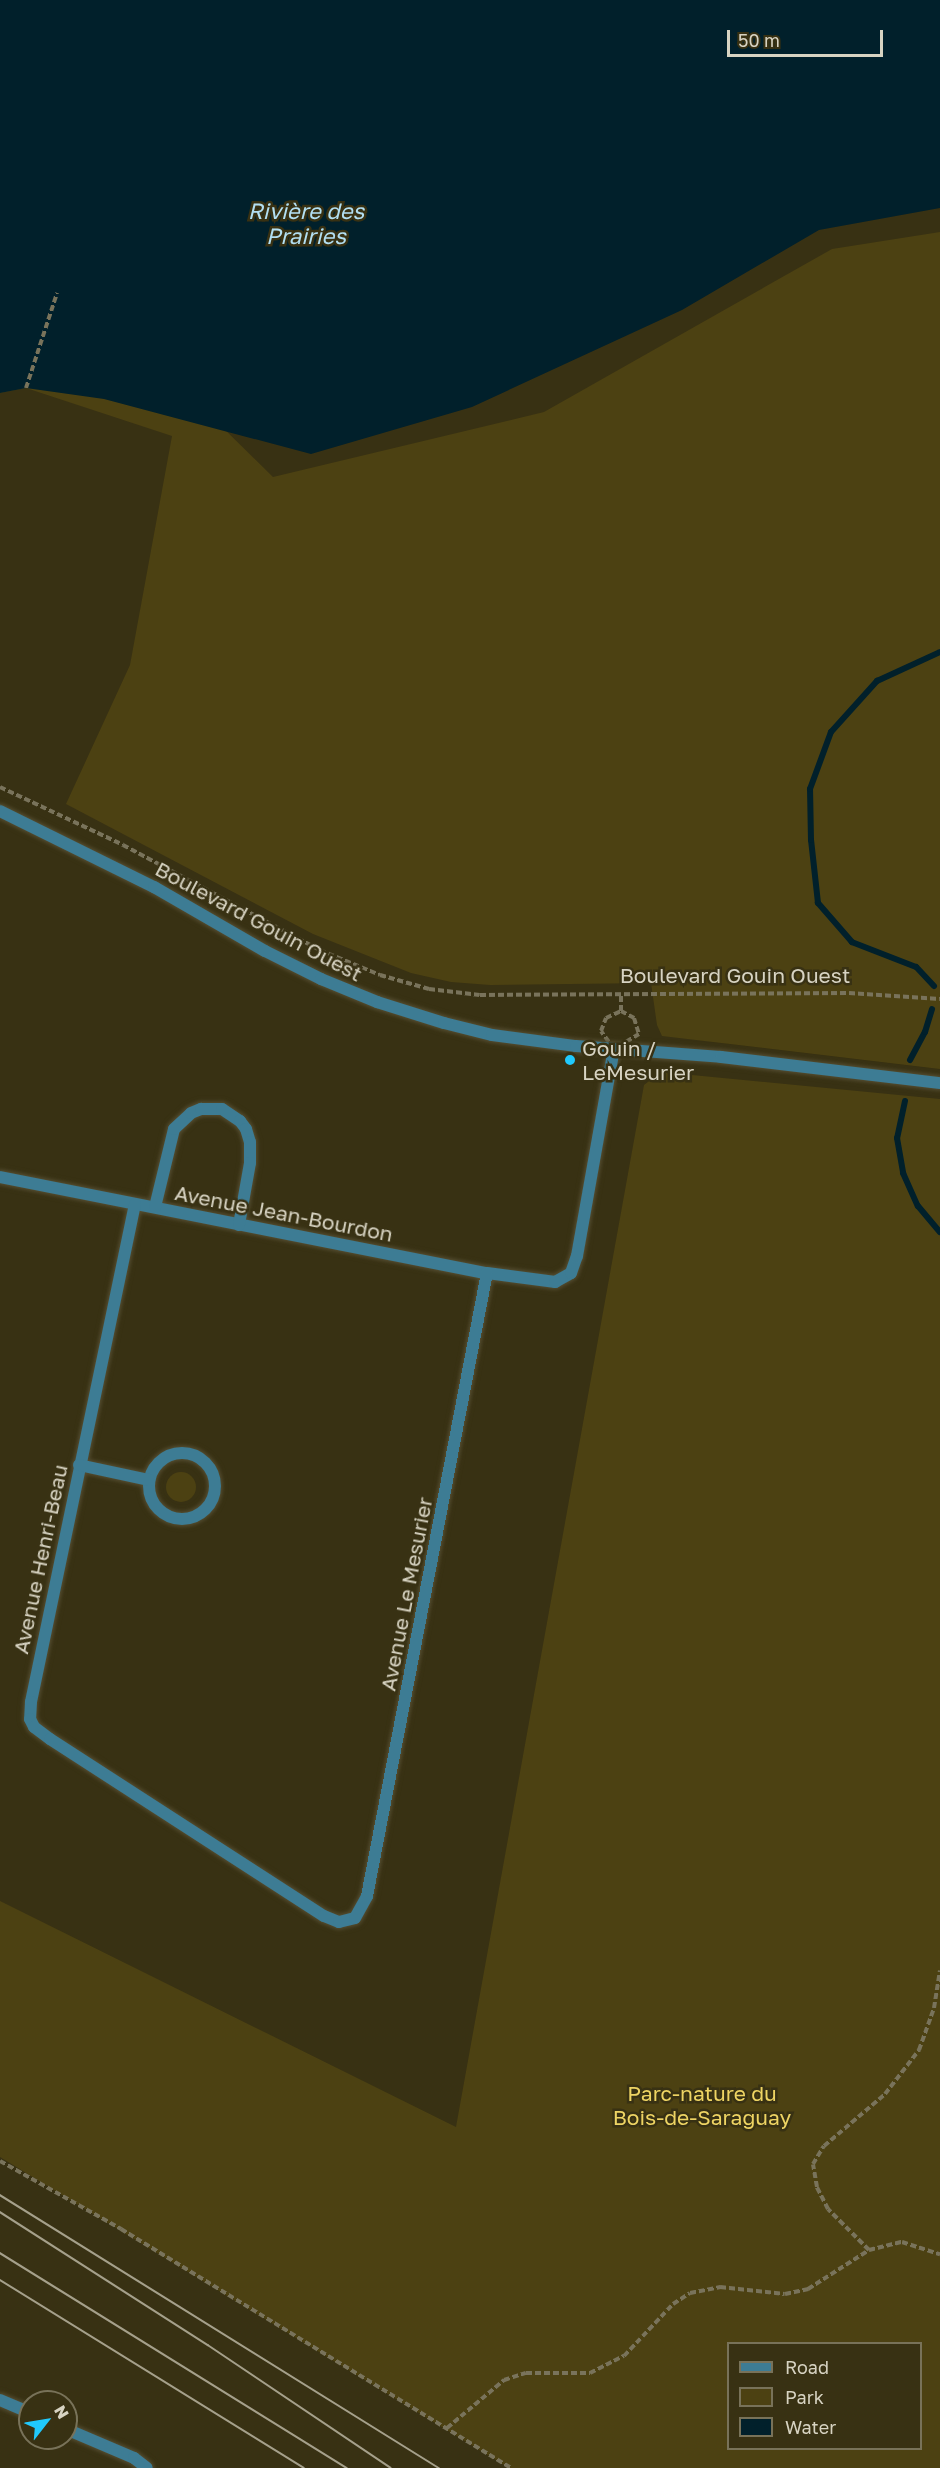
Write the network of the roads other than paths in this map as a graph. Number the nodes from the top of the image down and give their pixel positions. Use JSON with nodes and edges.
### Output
{"nodes":[{"id":1,"x":0,"y":811,"type":"edge"},
{"id":2,"x":615,"y":1049,"type":"junction"},
{"id":3,"x":940,"y":1083,"type":"edge"},
{"id":4,"x":0,"y":1177,"type":"edge"},
{"id":5,"x":135,"y":1204,"type":"junction"},
{"id":6,"x":154,"y":1208,"type":"junction"},
{"id":7,"x":239,"y":1225,"type":"junction"},
{"id":8,"x":487,"y":1273,"type":"junction"},
{"id":9,"x":79,"y":1465,"type":"junction"},
{"id":10,"x":149,"y":1480,"type":"junction"},
{"id":11,"x":355,"y":1918,"type":"joint"},
{"id":12,"x":0,"y":2400,"type":"edge"},
{"id":13,"x":18,"y":2408,"type":"edge"},
{"id":14,"x":78,"y":2434,"type":"edge"},
{"id":15,"x":147,"y":2468,"type":"edge"}],
"edges":[{"from":1,"to":2,"type":"street","name":"Boulevard Gouin Ouest"},
{"from":2,"to":3,"type":"street","name":"Boulevard Gouin Ouest"},
{"from":2,"to":8,"type":"street","name":"Avenue Jean-Bourdon"},
{"from":4,"to":5,"type":"street","name":"Avenue Jean-Bourdon"},
{"from":5,"to":6,"type":"street","name":"Avenue Jean-Bourdon"},
{"from":5,"to":9,"type":"street","name":"Avenue Henri-Beau"},
{"from":6,"to":7,"type":"street","name":"Avenue Jean-Bourdon"},
{"from":6,"to":7,"type":"street"},
{"from":7,"to":8,"type":"street","name":"Avenue Jean-Bourdon"},
{"from":8,"to":11,"type":"street","name":"Avenue Le Mesurier"},
{"from":9,"to":10,"type":"street"},
{"from":9,"to":11,"type":"street","name":"Avenue Henri-Beau"},
{"from":10,"to":10,"type":"street"},
{"from":12,"to":13,"type":"street"},
{"from":14,"to":15,"type":"street"}]}
